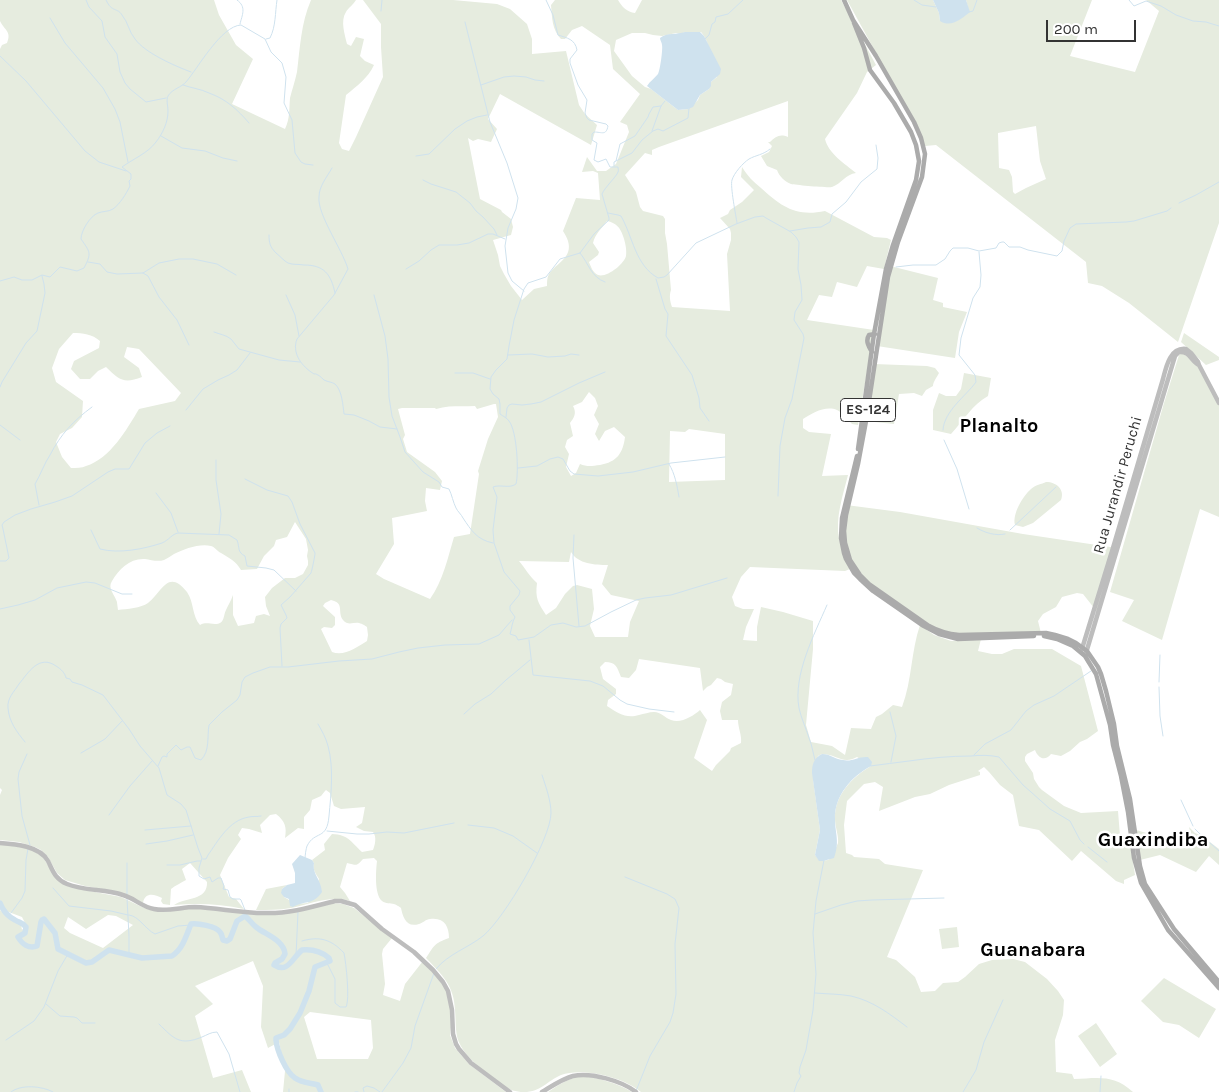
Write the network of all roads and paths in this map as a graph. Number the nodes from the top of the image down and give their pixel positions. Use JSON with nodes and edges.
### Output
{"nodes":[{"id":1,"x":844,"y":0,"type":"edge"},
{"id":2,"x":853,"y":20,"type":"junction"},
{"id":3,"x":876,"y":56,"type":"junction"},
{"id":4,"x":867,"y":60,"type":"junction"},
{"id":5,"x":886,"y":74,"type":"junction"},
{"id":6,"x":878,"y":81,"type":"junction"},
{"id":7,"x":876,"y":335,"type":"junction"},
{"id":8,"x":1194,"y":359,"type":"junction"},
{"id":9,"x":1219,"y":403,"type":"edge"},
{"id":10,"x":1082,"y":650,"type":"junction"},
{"id":11,"x":1086,"y":654,"type":"junction"},
{"id":12,"x":0,"y":843,"type":"edge"},
{"id":13,"x":1219,"y":982,"type":"edge"},
{"id":14,"x":1219,"y":988,"type":"edge"},
{"id":15,"x":510,"y":1092,"type":"edge"},
{"id":16,"x":542,"y":1092,"type":"edge"},
{"id":17,"x":636,"y":1092,"type":"edge"}],
"edges":[{"from":1,"to":2,"type":"main road","number":"ES-124"},
{"from":2,"to":3,"type":"main road","number":"ES-124"},
{"from":2,"to":4,"type":"main road","number":"ES-124"},
{"from":3,"to":4,"type":"main road"},
{"from":3,"to":5,"type":"main road","number":"ES-124"},
{"from":4,"to":6,"type":"main road","number":"ES-124"},
{"from":5,"to":6,"type":"main road"},
{"from":5,"to":7,"type":"main road","number":"ES-124"},
{"from":6,"to":7,"type":"main road","number":"ES-124"},
{"from":7,"to":10,"type":"main road","number":"ES-124"},
{"from":7,"to":10,"type":"main road","number":"ES-124"},
{"from":8,"to":9,"type":"street"},
{"from":8,"to":10,"type":"street","name":"Rua Jurandir Peruchi"},
{"from":8,"to":11,"type":"street","name":"Rua Jurandir Peruchi"},
{"from":10,"to":11,"type":"main road","number":"ES-124"},
{"from":11,"to":13,"type":"main road","number":"ES-124"},
{"from":11,"to":14,"type":"main road","number":"ES-124"},
{"from":12,"to":15,"type":"street"},
{"from":16,"to":17,"type":"street"}]}
